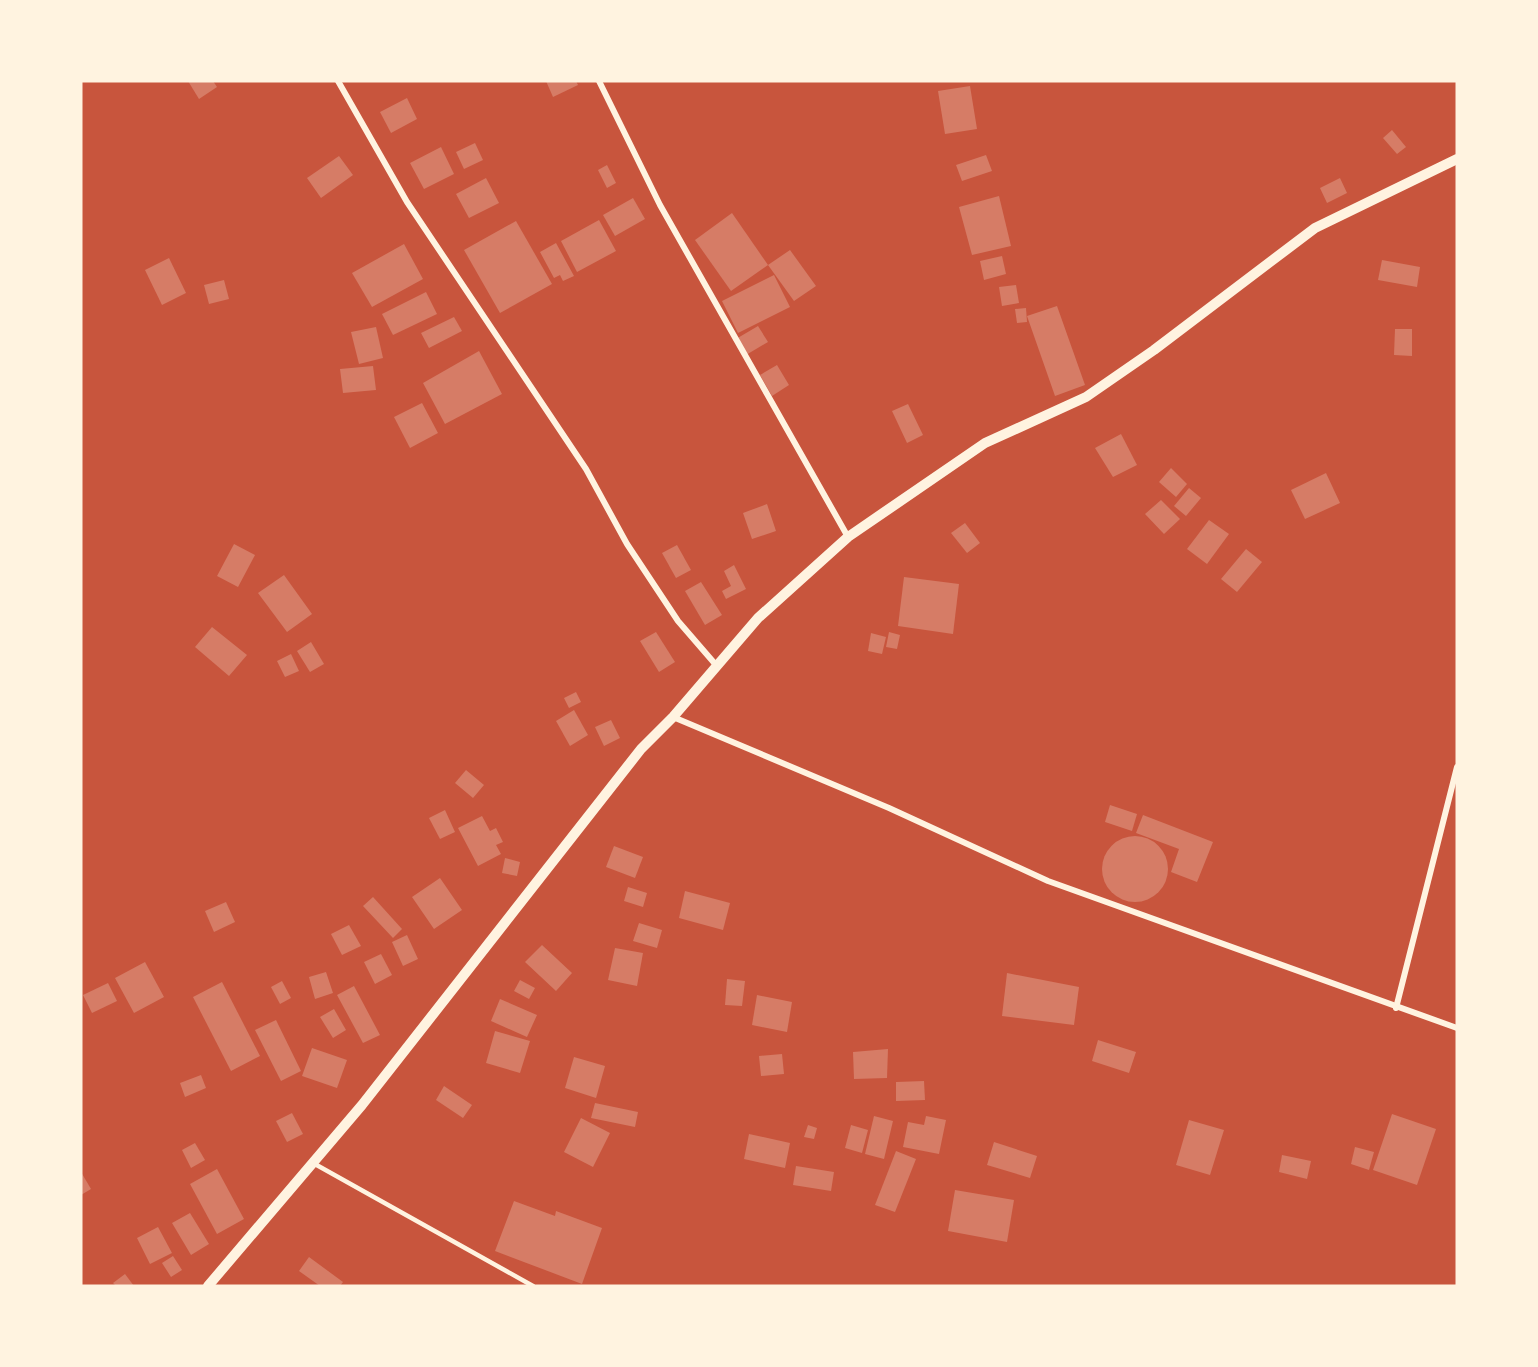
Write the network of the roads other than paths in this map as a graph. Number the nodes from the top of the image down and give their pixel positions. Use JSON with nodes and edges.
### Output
{"nodes":[{"id":1,"x":338,"y":81,"type":"edge"},
{"id":2,"x":599,"y":81,"type":"edge"},
{"id":3,"x":1457,"y":159,"type":"edge"},
{"id":4,"x":849,"y":537,"type":"junction"},
{"id":5,"x":716,"y":665,"type":"junction"},
{"id":6,"x":673,"y":717,"type":"junction"},
{"id":7,"x":1457,"y":767,"type":"edge"},
{"id":8,"x":1396,"y":1008,"type":"junction"},
{"id":9,"x":1457,"y":1028,"type":"edge"},
{"id":10,"x":313,"y":1162,"type":"junction"},
{"id":11,"x":208,"y":1286,"type":"edge"},
{"id":12,"x":533,"y":1286,"type":"edge"}],
"edges":[{"from":1,"to":5,"type":"street"},
{"from":2,"to":4,"type":"street"},
{"from":3,"to":4,"type":"street"},
{"from":4,"to":5,"type":"street"},
{"from":5,"to":6,"type":"street"},
{"from":6,"to":8,"type":"street"},
{"from":6,"to":10,"type":"street"},
{"from":7,"to":8,"type":"street"},
{"from":8,"to":9,"type":"street"},
{"from":10,"to":11,"type":"street"},
{"from":10,"to":12,"type":"lane"}]}
